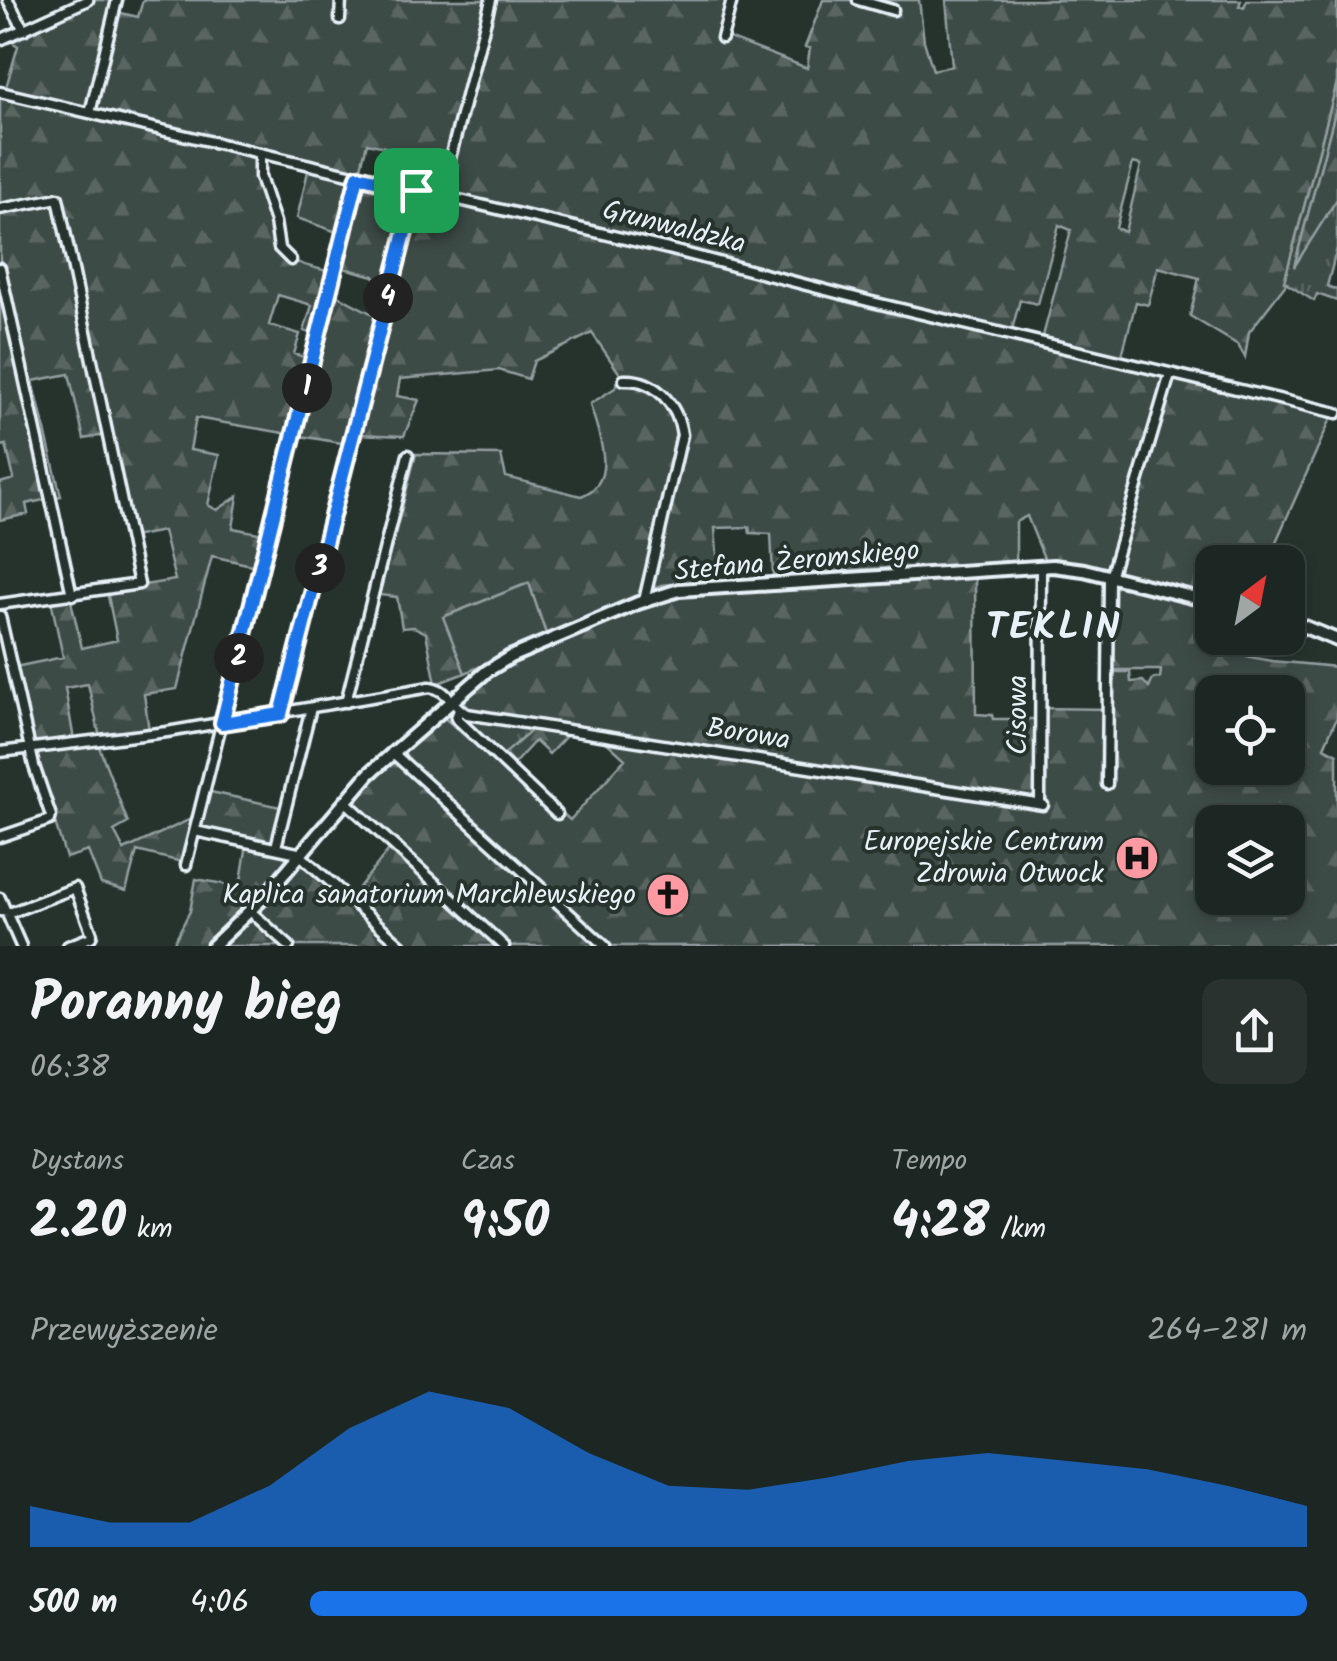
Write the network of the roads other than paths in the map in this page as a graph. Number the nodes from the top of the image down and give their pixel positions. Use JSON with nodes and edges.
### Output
{"nodes":[{"id":1,"x":8,"y":0,"type":"edge"},
{"id":2,"x":62,"y":0,"type":"edge"},
{"id":3,"x":88,"y":0,"type":"edge"},
{"id":4,"x":117,"y":0,"type":"edge"},
{"id":5,"x":341,"y":0,"type":"edge"},
{"id":6,"x":491,"y":0,"type":"edge"},
{"id":7,"x":732,"y":0,"type":"edge"},
{"id":8,"x":858,"y":0,"type":"edge"},
{"id":9,"x":67,"y":10,"type":"junction"},
{"id":10,"x":894,"y":10,"type":"dead end"},
{"id":11,"x":340,"y":19,"type":"dead end"},
{"id":12,"x":24,"y":30,"type":"junction"},
{"id":13,"x":722,"y":38,"type":"dead end"},
{"id":14,"x":0,"y":40,"type":"edge"},
{"id":15,"x":0,"y":92,"type":"edge"},
{"id":16,"x":90,"y":113,"type":"junction"},
{"id":17,"x":260,"y":153,"type":"junction"},
{"id":18,"x":358,"y":176,"type":"junction"},
{"id":19,"x":416,"y":190,"type":"junction"},
{"id":20,"x":440,"y":197,"type":"junction"},
{"id":21,"x":0,"y":209,"type":"edge"},
{"id":22,"x":291,"y":260,"type":"dead end"},
{"id":23,"x":0,"y":268,"type":"edge"},
{"id":24,"x":1170,"y":374,"type":"junction"},
{"id":25,"x":624,"y":380,"type":"dead end"},
{"id":26,"x":1337,"y":413,"type":"edge"},
{"id":27,"x":408,"y":455,"type":"dead end"},
{"id":28,"x":1041,"y":566,"type":"junction"},
{"id":29,"x":1111,"y":577,"type":"junction"},
{"id":30,"x":72,"y":595,"type":"junction"},
{"id":31,"x":1195,"y":598,"type":"edge"},
{"id":32,"x":644,"y":601,"type":"junction"},
{"id":33,"x":0,"y":604,"type":"edge"},
{"id":34,"x":0,"y":616,"type":"edge"},
{"id":35,"x":1305,"y":627,"type":"edge"},
{"id":36,"x":1337,"y":640,"type":"edge"},
{"id":37,"x":346,"y":702,"type":"junction"},
{"id":38,"x":455,"y":705,"type":"junction"},
{"id":39,"x":310,"y":708,"type":"junction"},
{"id":40,"x":281,"y":714,"type":"junction"},
{"id":41,"x":222,"y":723,"type":"junction"},
{"id":42,"x":30,"y":749,"type":"junction"},
{"id":43,"x":0,"y":752,"type":"edge"},
{"id":44,"x":392,"y":752,"type":"junction"},
{"id":45,"x":1107,"y":784,"type":"dead end"},
{"id":46,"x":346,"y":802,"type":"junction"},
{"id":47,"x":1042,"y":805,"type":"joint"},
{"id":48,"x":556,"y":814,"type":"dead end"},
{"id":49,"x":195,"y":831,"type":"junction"},
{"id":50,"x":0,"y":837,"type":"edge"},
{"id":51,"x":276,"y":848,"type":"junction"},
{"id":52,"x":302,"y":855,"type":"junction"},
{"id":53,"x":186,"y":865,"type":"dead end"},
{"id":54,"x":0,"y":898,"type":"edge"},
{"id":55,"x":249,"y":910,"type":"junction"},
{"id":56,"x":3,"y":911,"type":"edge"},
{"id":57,"x":22,"y":946,"type":"edge"},
{"id":58,"x":68,"y":946,"type":"edge"},
{"id":59,"x":213,"y":946,"type":"edge"},
{"id":60,"x":288,"y":946,"type":"edge"},
{"id":61,"x":402,"y":946,"type":"edge"},
{"id":62,"x":504,"y":946,"type":"edge"},
{"id":63,"x":605,"y":946,"type":"edge"}],
"edges":[{"from":1,"to":12,"type":"street"},
{"from":2,"to":9,"type":"street"},
{"from":3,"to":9,"type":"street"},
{"from":4,"to":16,"type":"street"},
{"from":5,"to":11,"type":"street"},
{"from":6,"to":20,"type":"street"},
{"from":7,"to":13,"type":"street"},
{"from":8,"to":10,"type":"street"},
{"from":9,"to":12,"type":"street"},
{"from":12,"to":14,"type":"street"},
{"from":15,"to":16,"type":"street","name":"Grunwaldzka"},
{"from":16,"to":17,"type":"street","name":"Grunwaldzka"},
{"from":17,"to":18,"type":"street","name":"Grunwaldzka"},
{"from":17,"to":22,"type":"street"},
{"from":18,"to":19,"type":"street","name":"Grunwaldzka"},
{"from":18,"to":41,"type":"street"},
{"from":19,"to":20,"type":"street","name":"Grunwaldzka"},
{"from":19,"to":40,"type":"street"},
{"from":20,"to":24,"type":"street","name":"Grunwaldzka"},
{"from":21,"to":30,"type":"street"},
{"from":23,"to":30,"type":"street"},
{"from":24,"to":26,"type":"street","name":"Grunwaldzka"},
{"from":24,"to":29,"type":"street"},
{"from":25,"to":32,"type":"street"},
{"from":27,"to":37,"type":"street"},
{"from":28,"to":29,"type":"main road","name":"Stefana Żeromskiego"},
{"from":28,"to":32,"type":"main road","name":"Stefana Żeromskiego"},
{"from":28,"to":47,"type":"street","name":"Cisowa"},
{"from":29,"to":31,"type":"main road","name":"Stefana Żeromskiego"},
{"from":29,"to":45,"type":"street"},
{"from":30,"to":33,"type":"street"},
{"from":32,"to":38,"type":"main road","name":"Stefana Żeromskiego"},
{"from":34,"to":42,"type":"street"},
{"from":35,"to":36,"type":"main road"},
{"from":37,"to":38,"type":"street","name":"Borowa"},
{"from":37,"to":39,"type":"street","name":"Borowa"},
{"from":38,"to":44,"type":"main road","name":"Stefana Żeromskiego"},
{"from":38,"to":47,"type":"street","name":"Borowa"},
{"from":38,"to":48,"type":"street"},
{"from":39,"to":40,"type":"street","name":"Borowa"},
{"from":39,"to":51,"type":"street"},
{"from":40,"to":41,"type":"street","name":"Borowa"},
{"from":41,"to":42,"type":"street","name":"Borowa"},
{"from":41,"to":49,"type":"street"},
{"from":42,"to":43,"type":"street","name":"Borowa"},
{"from":42,"to":50,"type":"street"},
{"from":44,"to":46,"type":"main road","name":"Stefana Żeromskiego"},
{"from":44,"to":63,"type":"street"},
{"from":46,"to":52,"type":"main road","name":"Stefana Żeromskiego"},
{"from":46,"to":62,"type":"street"},
{"from":49,"to":51,"type":"street"},
{"from":49,"to":53,"type":"street"},
{"from":51,"to":52,"type":"street"},
{"from":52,"to":55,"type":"main road","name":"Stefana Żeromskiego"},
{"from":52,"to":61,"type":"street"},
{"from":54,"to":56,"type":"street"},
{"from":55,"to":59,"type":"main road","name":"Stefana Żeromskiego"},
{"from":55,"to":60,"type":"street"},
{"from":56,"to":57,"type":"street"},
{"from":56,"to":58,"type":"street"}]}
